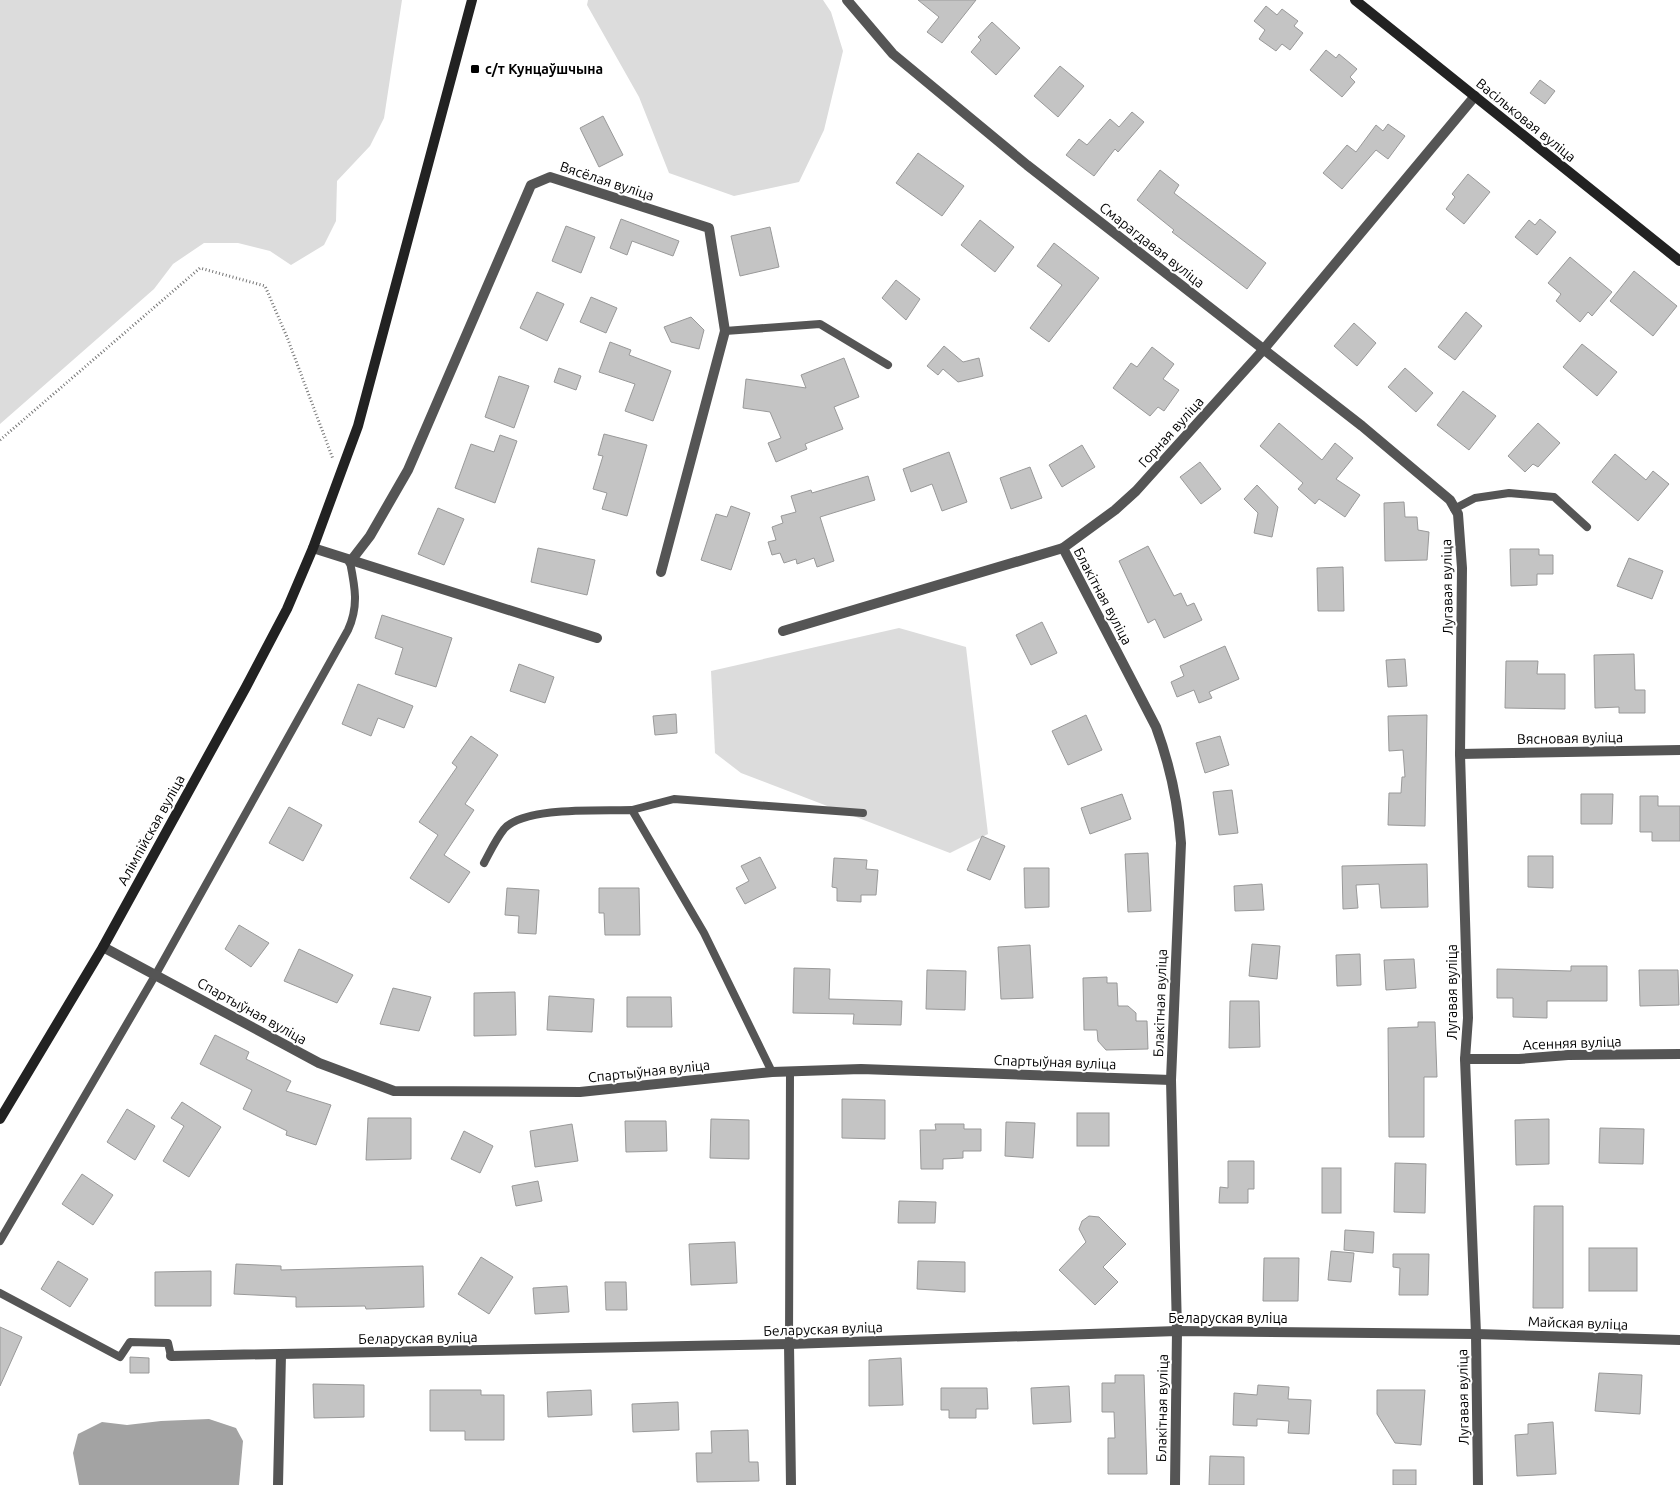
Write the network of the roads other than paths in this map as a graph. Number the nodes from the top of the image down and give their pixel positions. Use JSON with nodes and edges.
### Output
{"nodes":[{"id":1,"x":472,"y":0,"type":"edge"},
{"id":2,"x":847,"y":0,"type":"edge"},
{"id":3,"x":1355,"y":0,"type":"edge"},
{"id":4,"x":1474,"y":96,"type":"junction"},
{"id":5,"x":1680,"y":261,"type":"edge"},
{"id":6,"x":726,"y":331,"type":"junction"},
{"id":7,"x":1264,"y":349,"type":"junction"},
{"id":8,"x":888,"y":365,"type":"dead end"},
{"id":9,"x":1452,"y":504,"type":"junction"},
{"id":10,"x":1587,"y":527,"type":"dead end"},
{"id":11,"x":313,"y":548,"type":"junction"},
{"id":12,"x":1063,"y":548,"type":"junction"},
{"id":13,"x":350,"y":562,"type":"junction"},
{"id":14,"x":661,"y":572,"type":"dead end"},
{"id":15,"x":782,"y":632,"type":"dead end"},
{"id":16,"x":597,"y":638,"type":"dead end"},
{"id":17,"x":1680,"y":750,"type":"edge"},
{"id":18,"x":1460,"y":754,"type":"junction"},
{"id":19,"x":632,"y":810,"type":"junction"},
{"id":20,"x":863,"y":813,"type":"dead end"},
{"id":21,"x":484,"y":863,"type":"dead end"},
{"id":22,"x":103,"y":947,"type":"junction"},
{"id":23,"x":156,"y":974,"type":"junction"},
{"id":24,"x":1680,"y":1054,"type":"edge"},
{"id":25,"x":1466,"y":1059,"type":"junction"},
{"id":26,"x":772,"y":1072,"type":"junction"},
{"id":27,"x":790,"y":1072,"type":"junction"},
{"id":28,"x":1171,"y":1080,"type":"junction"},
{"id":29,"x":0,"y":1119,"type":"edge"},
{"id":30,"x":0,"y":1241,"type":"edge"},
{"id":31,"x":0,"y":1293,"type":"edge"},
{"id":32,"x":1177,"y":1331,"type":"junction"},
{"id":33,"x":1476,"y":1334,"type":"junction"},
{"id":34,"x":1680,"y":1340,"type":"edge"},
{"id":35,"x":789,"y":1344,"type":"junction"},
{"id":36,"x":281,"y":1355,"type":"junction"},
{"id":37,"x":171,"y":1356,"type":"joint"},
{"id":38,"x":278,"y":1485,"type":"edge"},
{"id":39,"x":791,"y":1485,"type":"edge"},
{"id":40,"x":1175,"y":1485,"type":"edge"},
{"id":41,"x":1478,"y":1485,"type":"edge"}],
"edges":[{"from":1,"to":11,"type":"street","name":"Алімпійская вуліца"},
{"from":2,"to":7,"type":"street","name":"Смарагдавая вуліца"},
{"from":3,"to":4,"type":"street","name":"Васільковая вуліца"},
{"from":4,"to":5,"type":"street","name":"Васільковая вуліца"},
{"from":4,"to":7,"type":"street","name":"Горная вуліца"},
{"from":6,"to":8,"type":"lane"},
{"from":6,"to":13,"type":"street","name":"Вясёлая вуліца"},
{"from":6,"to":14,"type":"street","name":"Вясёлая вуліца"},
{"from":7,"to":9,"type":"street","name":"Смарагдавая вуліца"},
{"from":7,"to":12,"type":"street","name":"Горная вуліца"},
{"from":9,"to":10,"type":"lane"},
{"from":9,"to":18,"type":"street","name":"Лугавая вуліца"},
{"from":11,"to":13,"type":"street"},
{"from":11,"to":22,"type":"street","name":"Алімпійская вуліца"},
{"from":12,"to":15,"type":"street","name":"Горная вуліца"},
{"from":12,"to":28,"type":"street","name":"Блакітная вуліца"},
{"from":13,"to":16,"type":"street"},
{"from":13,"to":23,"type":"lane"},
{"from":17,"to":18,"type":"street","name":"Вясновая вуліца"},
{"from":18,"to":25,"type":"street","name":"Лугавая вуліца"},
{"from":19,"to":20,"type":"lane"},
{"from":19,"to":21,"type":"lane"},
{"from":19,"to":26,"type":"lane"},
{"from":22,"to":23,"type":"street","name":"Спартыўная вуліца"},
{"from":22,"to":29,"type":"street","name":"Алімпійская вуліца"},
{"from":23,"to":26,"type":"street","name":"Спартыўная вуліца"},
{"from":23,"to":30,"type":"lane"},
{"from":24,"to":25,"type":"street","name":"Асенняя вуліца"},
{"from":25,"to":33,"type":"street","name":"Лугавая вуліца"},
{"from":26,"to":27,"type":"street","name":"Спартыўная вуліца"},
{"from":27,"to":28,"type":"street","name":"Спартыўная вуліца"},
{"from":27,"to":35,"type":"lane"},
{"from":28,"to":32,"type":"street","name":"Блакітная вуліца"},
{"from":31,"to":37,"type":"lane"},
{"from":32,"to":33,"type":"street","name":"Беларуская вуліца"},
{"from":32,"to":35,"type":"street","name":"Беларуская вуліца"},
{"from":32,"to":40,"type":"street","name":"Блакітная вуліца"},
{"from":33,"to":34,"type":"street","name":"Майская вуліца"},
{"from":33,"to":41,"type":"street","name":"Лугавая вуліца"},
{"from":35,"to":36,"type":"street","name":"Беларуская вуліца"},
{"from":35,"to":39,"type":"street"},
{"from":36,"to":37,"type":"street","name":"Беларуская вуліца"},
{"from":36,"to":38,"type":"street"}]}
